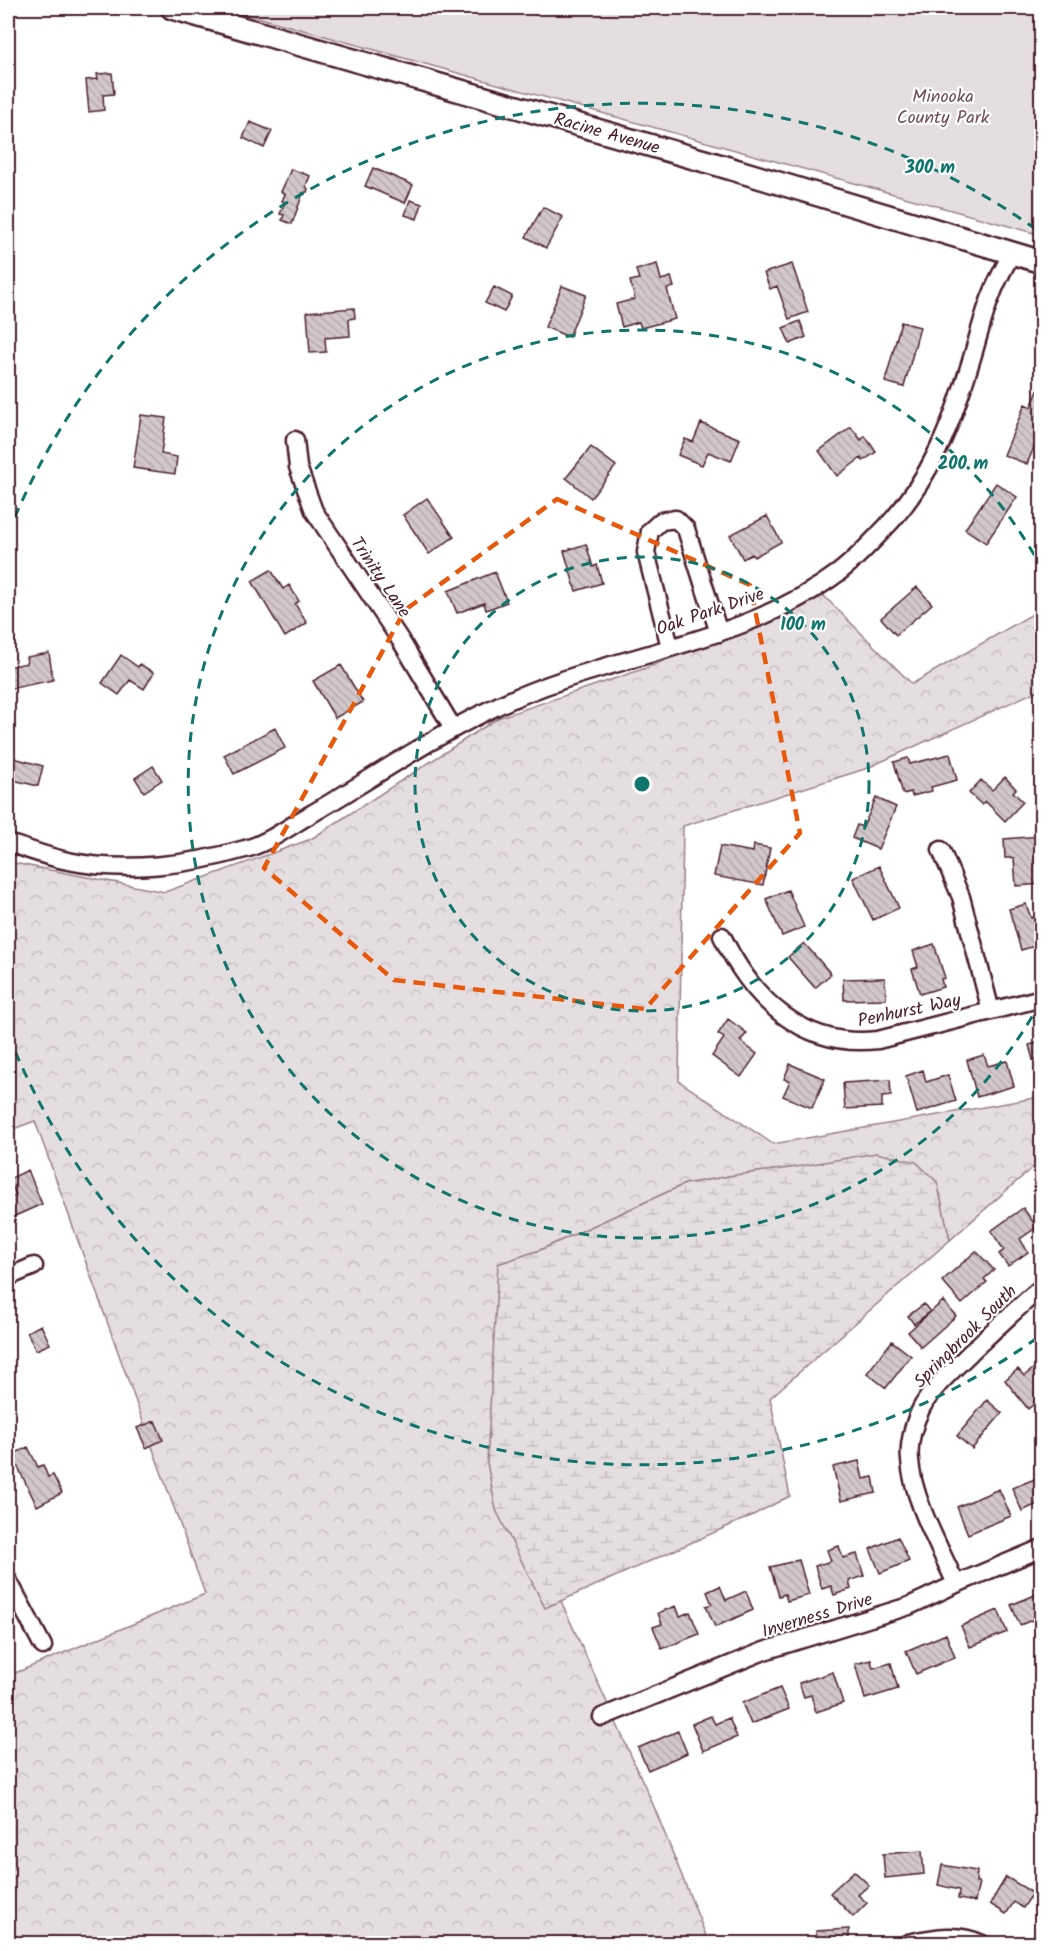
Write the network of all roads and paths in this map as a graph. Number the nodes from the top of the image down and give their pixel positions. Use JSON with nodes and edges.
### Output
{"nodes":[{"id":1,"x":172,"y":8,"type":"edge"},
{"id":2,"x":1011,"y":254,"type":"junction"},
{"id":3,"x":1041,"y":262,"type":"edge"},
{"id":4,"x":295,"y":440,"type":"dead end"},
{"id":5,"x":719,"y":633,"type":"junction"},
{"id":6,"x":670,"y":647,"type":"junction"},
{"id":7,"x":453,"y":728,"type":"junction"},
{"id":8,"x":8,"y":843,"type":"edge"},
{"id":9,"x":941,"y":850,"type":"dead end"},
{"id":10,"x":722,"y":936,"type":"dead end"},
{"id":11,"x":1041,"y":998,"type":"edge"},
{"id":12,"x":991,"y":1011,"type":"junction"},
{"id":13,"x":34,"y":1266,"type":"dead end"},
{"id":14,"x":8,"y":1277,"type":"edge"},
{"id":15,"x":1041,"y":1287,"type":"edge"},
{"id":16,"x":1041,"y":1548,"type":"edge"},
{"id":17,"x":8,"y":1580,"type":"edge"},
{"id":18,"x":956,"y":1584,"type":"junction"},
{"id":19,"x":43,"y":1646,"type":"dead end"},
{"id":20,"x":602,"y":1717,"type":"dead end"},
{"id":21,"x":908,"y":1943,"type":"edge"},
{"id":22,"x":982,"y":1944,"type":"edge"}],
"edges":[{"from":1,"to":2,"type":"main road","name":"Racine Avenue"},
{"from":2,"to":3,"type":"main road","name":"Racine Avenue"},
{"from":2,"to":5,"type":"street","name":"Oak Park Drive"},
{"from":4,"to":7,"type":"street","name":"Trinity Lane"},
{"from":5,"to":6,"type":"street","name":"Oak Park Drive"},
{"from":5,"to":6,"type":"street"},
{"from":6,"to":7,"type":"street","name":"Oak Park Drive"},
{"from":7,"to":8,"type":"street","name":"Oak Park Drive"},
{"from":9,"to":12,"type":"street"},
{"from":10,"to":12,"type":"street","name":"Penhurst Way"},
{"from":11,"to":12,"type":"street","name":"Penhurst Way"},
{"from":13,"to":14,"type":"street"},
{"from":15,"to":18,"type":"street","name":"Springbrook South"},
{"from":16,"to":18,"type":"street","name":"Inverness Drive"},
{"from":17,"to":19,"type":"street"},
{"from":18,"to":20,"type":"street","name":"Inverness Drive"},
{"from":21,"to":22,"type":"street"}]}
